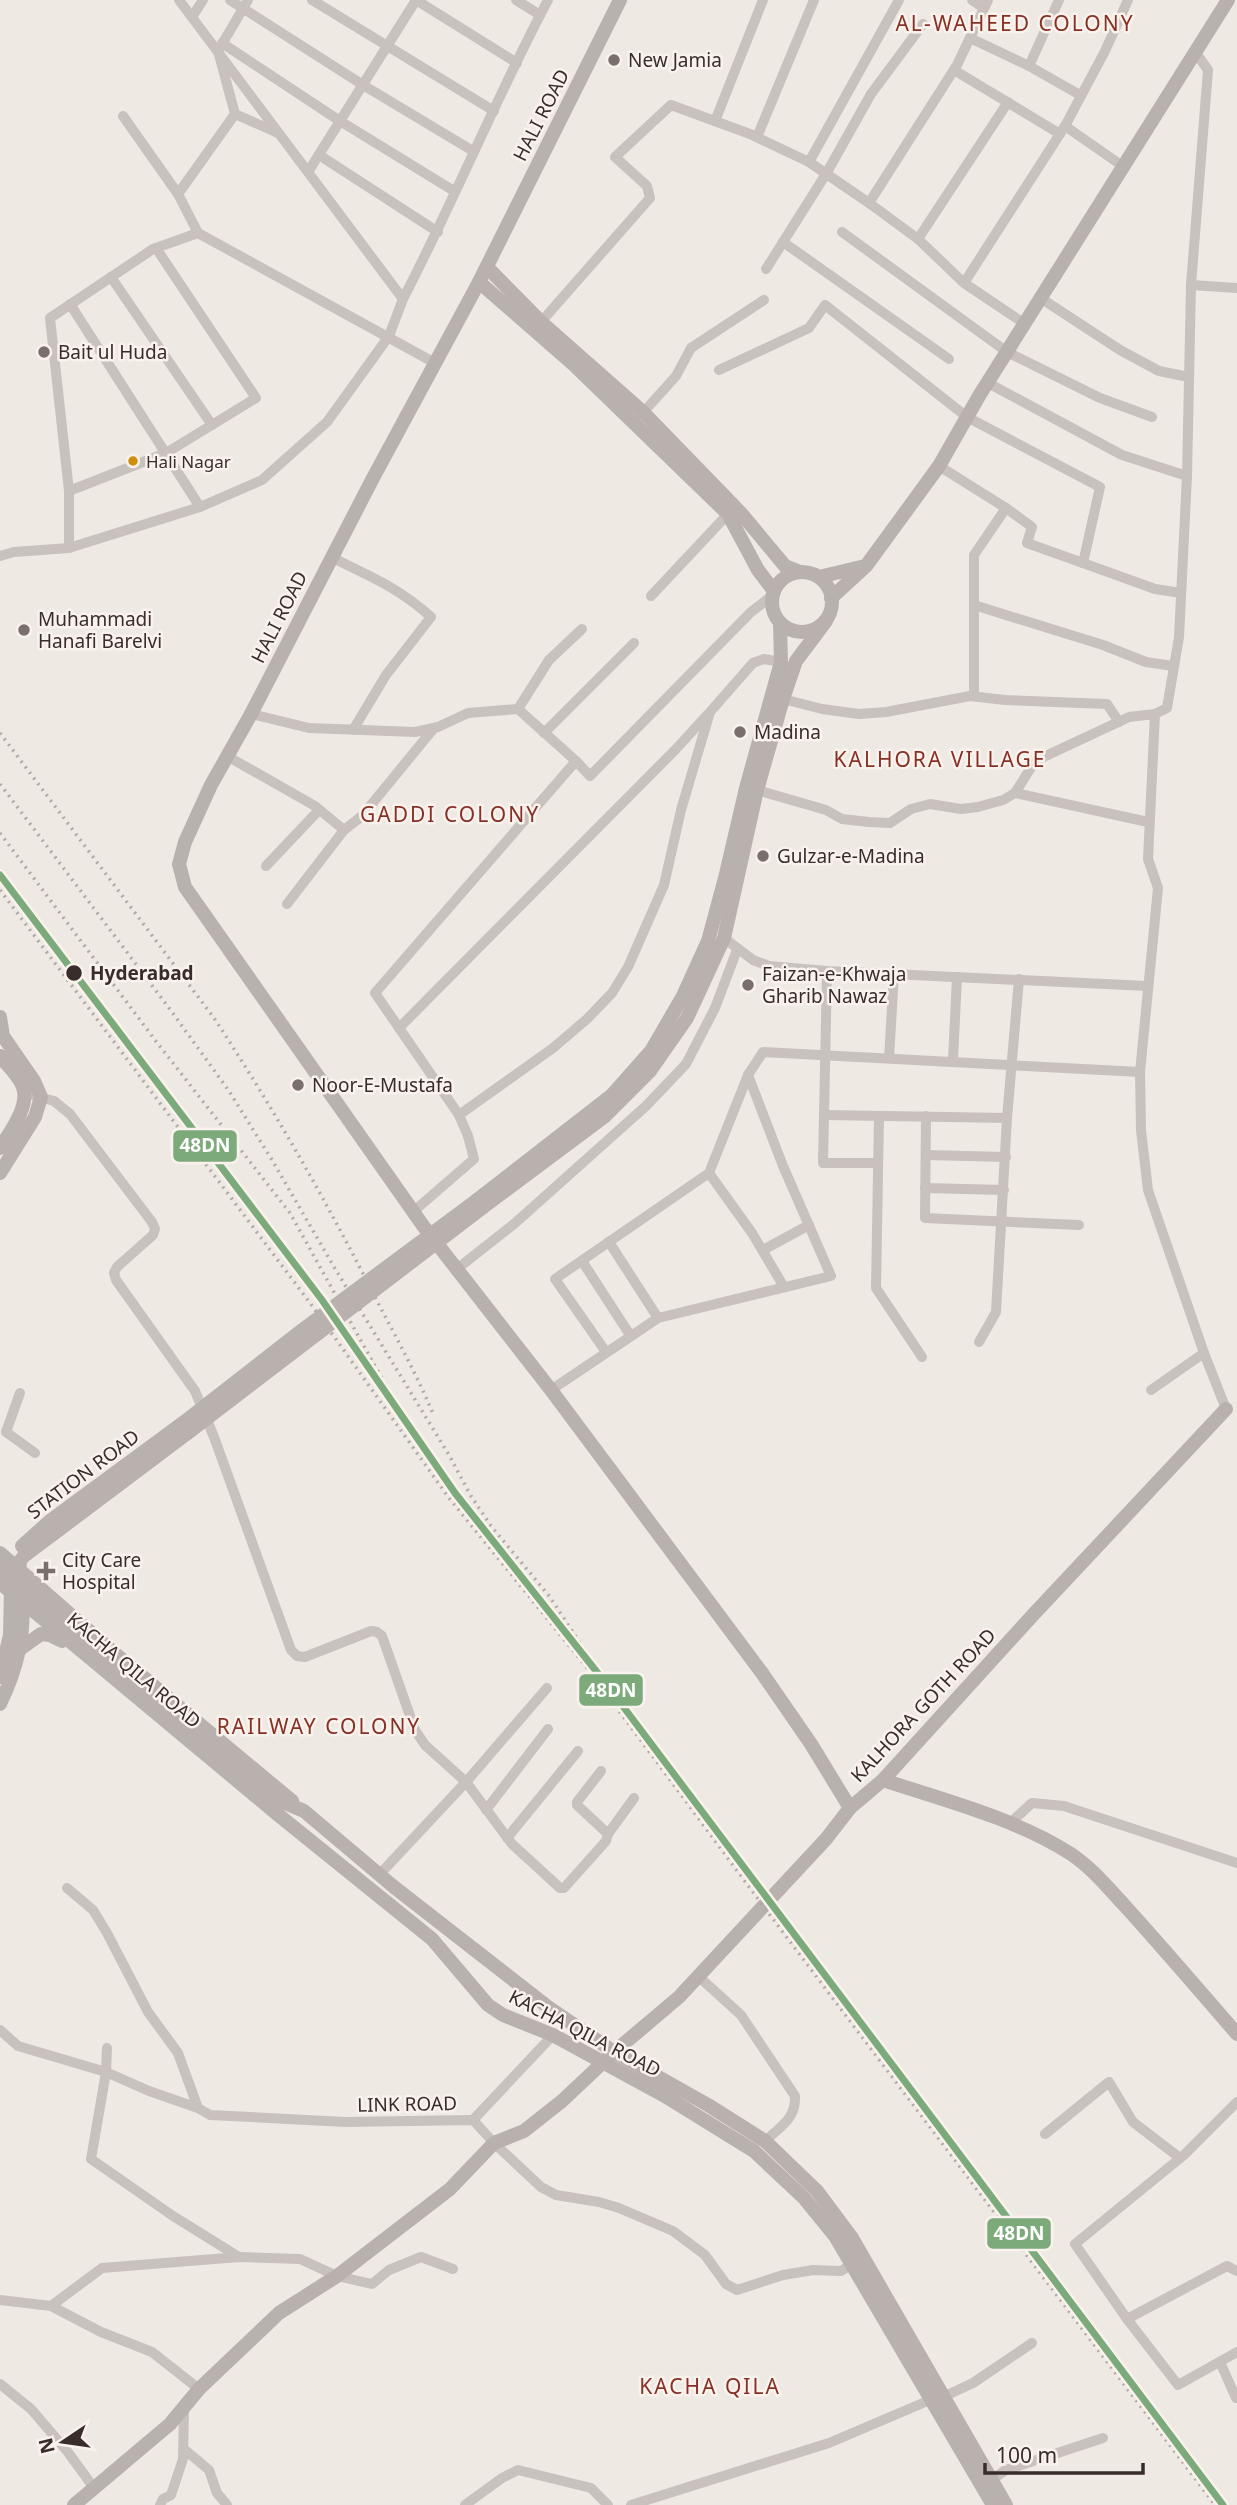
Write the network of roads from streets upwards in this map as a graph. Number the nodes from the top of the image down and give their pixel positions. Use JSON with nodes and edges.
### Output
{"nodes":[{"id":1,"x":179,"y":0,"type":"edge"},
{"id":2,"x":203,"y":0,"type":"edge"},
{"id":3,"x":230,"y":0,"type":"edge"},
{"id":4,"x":312,"y":0,"type":"edge"},
{"id":5,"x":516,"y":0,"type":"edge"},
{"id":6,"x":548,"y":0,"type":"edge"},
{"id":7,"x":620,"y":0,"type":"edge"},
{"id":8,"x":763,"y":0,"type":"edge"},
{"id":9,"x":814,"y":0,"type":"edge"},
{"id":10,"x":899,"y":0,"type":"edge"},
{"id":11,"x":972,"y":0,"type":"edge"},
{"id":12,"x":1059,"y":0,"type":"edge"},
{"id":13,"x":1128,"y":0,"type":"edge"},
{"id":14,"x":1228,"y":0,"type":"edge"},
{"id":15,"x":245,"y":4,"type":"edge"},
{"id":16,"x":986,"y":4,"type":"edge"},
{"id":17,"x":540,"y":15,"type":"junction"},
{"id":18,"x":192,"y":17,"type":"junction"},
{"id":19,"x":923,"y":24,"type":"dead end"},
{"id":20,"x":970,"y":38,"type":"junction"},
{"id":21,"x":220,"y":47,"type":"junction"},
{"id":22,"x":387,"y":47,"type":"junction"},
{"id":23,"x":1196,"y":53,"type":"junction"},
{"id":24,"x":517,"y":63,"type":"junction"},
{"id":25,"x":1028,"y":66,"type":"junction"},
{"id":26,"x":954,"y":70,"type":"junction"},
{"id":27,"x":363,"y":85,"type":"junction"},
{"id":28,"x":1080,"y":95,"type":"junction"},
{"id":29,"x":1008,"y":102,"type":"junction"},
{"id":30,"x":494,"y":111,"type":"junction"},
{"id":31,"x":234,"y":114,"type":"junction"},
{"id":32,"x":123,"y":116,"type":"dead end"},
{"id":33,"x":340,"y":121,"type":"junction"},
{"id":34,"x":715,"y":121,"type":"junction"},
{"id":35,"x":1062,"y":130,"type":"junction"},
{"id":36,"x":278,"y":133,"type":"junction"},
{"id":37,"x":757,"y":137,"type":"junction"},
{"id":38,"x":473,"y":151,"type":"junction"},
{"id":39,"x":319,"y":155,"type":"junction"},
{"id":40,"x":809,"y":162,"type":"junction"},
{"id":41,"x":1124,"y":167,"type":"junction"},
{"id":42,"x":308,"y":172,"type":"junction"},
{"id":43,"x":826,"y":174,"type":"junction"},
{"id":44,"x":454,"y":191,"type":"junction"},
{"id":45,"x":178,"y":194,"type":"junction"},
{"id":46,"x":869,"y":203,"type":"junction"},
{"id":47,"x":438,"y":232,"type":"junction"},
{"id":48,"x":842,"y":232,"type":"dead end"},
{"id":49,"x":198,"y":233,"type":"junction"},
{"id":50,"x":918,"y":239,"type":"junction"},
{"id":51,"x":783,"y":242,"type":"junction"},
{"id":52,"x":156,"y":248,"type":"junction"},
{"id":53,"x":487,"y":267,"type":"junction"},
{"id":54,"x":766,"y":269,"type":"dead end"},
{"id":55,"x":111,"y":277,"type":"junction"},
{"id":56,"x":479,"y":282,"type":"junction"},
{"id":57,"x":964,"y":283,"type":"junction"},
{"id":58,"x":1191,"y":285,"type":"junction"},
{"id":59,"x":1237,"y":288,"type":"edge"},
{"id":60,"x":403,"y":299,"type":"junction"},
{"id":61,"x":1042,"y":299,"type":"junction"},
{"id":62,"x":764,"y":300,"type":"dead end"},
{"id":63,"x":70,"y":304,"type":"junction"},
{"id":64,"x":541,"y":322,"type":"junction"},
{"id":65,"x":1025,"y":324,"type":"junction"},
{"id":66,"x":389,"y":336,"type":"junction"},
{"id":67,"x":1007,"y":352,"type":"junction"},
{"id":68,"x":949,"y":359,"type":"dead end"},
{"id":69,"x":435,"y":363,"type":"junction"},
{"id":70,"x":719,"y":370,"type":"dead end"},
{"id":71,"x":1189,"y":377,"type":"junction"},
{"id":72,"x":988,"y":383,"type":"junction"},
{"id":73,"x":639,"y":417,"type":"junction"},
{"id":74,"x":967,"y":417,"type":"junction"},
{"id":75,"x":1152,"y":417,"type":"dead end"},
{"id":76,"x":212,"y":425,"type":"junction"},
{"id":77,"x":166,"y":453,"type":"junction"},
{"id":78,"x":939,"y":466,"type":"junction"},
{"id":79,"x":1187,"y":477,"type":"junction"},
{"id":80,"x":69,"y":491,"type":"junction"},
{"id":81,"x":200,"y":507,"type":"junction"},
{"id":82,"x":1006,"y":508,"type":"junction"},
{"id":83,"x":728,"y":514,"type":"junction"},
{"id":84,"x":69,"y":548,"type":"junction"},
{"id":85,"x":0,"y":556,"type":"edge"},
{"id":86,"x":331,"y":557,"type":"junction"},
{"id":87,"x":1083,"y":563,"type":"junction"},
{"id":88,"x":866,"y":566,"type":"junction"},
{"id":89,"x":800,"y":572,"type":"junction"},
{"id":90,"x":819,"y":577,"type":"junction"},
{"id":91,"x":773,"y":593,"type":"junction"},
{"id":92,"x":1181,"y":593,"type":"junction"},
{"id":93,"x":651,"y":596,"type":"dead end"},
{"id":94,"x":831,"y":598,"type":"junction"},
{"id":95,"x":974,"y":605,"type":"junction"},
{"id":96,"x":825,"y":621,"type":"junction"},
{"id":97,"x":780,"y":623,"type":"junction"},
{"id":98,"x":582,"y":629,"type":"dead end"},
{"id":99,"x":634,"y":643,"type":"dead end"},
{"id":100,"x":781,"y":662,"type":"junction"},
{"id":101,"x":1173,"y":666,"type":"junction"},
{"id":102,"x":974,"y":696,"type":"junction"},
{"id":103,"x":783,"y":699,"type":"junction"},
{"id":104,"x":518,"y":709,"type":"junction"},
{"id":105,"x":710,"y":712,"type":"junction"},
{"id":106,"x":251,"y":714,"type":"junction"},
{"id":107,"x":1155,"y":714,"type":"junction"},
{"id":108,"x":1119,"y":722,"type":"junction"},
{"id":109,"x":435,"y":728,"type":"junction"},
{"id":110,"x":353,"y":730,"type":"junction"},
{"id":111,"x":544,"y":733,"type":"junction"},
{"id":112,"x":227,"y":756,"type":"junction"},
{"id":113,"x":576,"y":761,"type":"junction"},
{"id":114,"x":757,"y":790,"type":"junction"},
{"id":115,"x":1015,"y":793,"type":"junction"},
{"id":116,"x":319,"y":810,"type":"junction"},
{"id":117,"x":1149,"y":822,"type":"junction"},
{"id":118,"x":344,"y":830,"type":"junction"},
{"id":119,"x":266,"y":866,"type":"dead end"},
{"id":120,"x":287,"y":904,"type":"dead end"},
{"id":121,"x":724,"y":938,"type":"junction"},
{"id":122,"x":737,"y":950,"type":"junction"},
{"id":123,"x":827,"y":971,"type":"junction"},
{"id":124,"x":894,"y":974,"type":"junction"},
{"id":125,"x":957,"y":977,"type":"junction"},
{"id":126,"x":1019,"y":979,"type":"junction"},
{"id":127,"x":1147,"y":986,"type":"junction"},
{"id":128,"x":0,"y":1017,"type":"edge"},
{"id":129,"x":400,"y":1028,"type":"junction"},
{"id":130,"x":825,"y":1055,"type":"junction"},
{"id":131,"x":0,"y":1056,"type":"edge"},
{"id":132,"x":889,"y":1058,"type":"junction"},
{"id":133,"x":953,"y":1060,"type":"junction"},
{"id":134,"x":1012,"y":1064,"type":"junction"},
{"id":135,"x":1140,"y":1072,"type":"junction"},
{"id":136,"x":748,"y":1075,"type":"junction"},
{"id":137,"x":24,"y":1093,"type":"junction"},
{"id":138,"x":41,"y":1097,"type":"junction"},
{"id":139,"x":459,"y":1115,"type":"junction"},
{"id":140,"x":824,"y":1115,"type":"junction"},
{"id":141,"x":879,"y":1115,"type":"junction"},
{"id":142,"x":926,"y":1116,"type":"junction"},
{"id":143,"x":1007,"y":1118,"type":"junction"},
{"id":144,"x":0,"y":1148,"type":"edge"},
{"id":145,"x":926,"y":1154,"type":"junction"},
{"id":146,"x":1006,"y":1157,"type":"junction"},
{"id":147,"x":877,"y":1163,"type":"junction"},
{"id":148,"x":0,"y":1172,"type":"edge"},
{"id":149,"x":709,"y":1173,"type":"junction"},
{"id":150,"x":925,"y":1188,"type":"junction"},
{"id":151,"x":1004,"y":1190,"type":"junction"},
{"id":152,"x":480,"y":1204,"type":"junction"},
{"id":153,"x":414,"y":1211,"type":"junction"},
{"id":154,"x":1002,"y":1222,"type":"junction"},
{"id":155,"x":808,"y":1225,"type":"junction"},
{"id":156,"x":1079,"y":1225,"type":"dead end"},
{"id":157,"x":609,"y":1242,"type":"junction"},
{"id":158,"x":762,"y":1250,"type":"junction"},
{"id":159,"x":582,"y":1261,"type":"junction"},
{"id":160,"x":457,"y":1269,"type":"junction"},
{"id":161,"x":784,"y":1287,"type":"junction"},
{"id":162,"x":658,"y":1318,"type":"junction"},
{"id":163,"x":630,"y":1335,"type":"junction"},
{"id":164,"x":979,"y":1342,"type":"dead end"},
{"id":165,"x":606,"y":1352,"type":"junction"},
{"id":166,"x":1204,"y":1353,"type":"junction"},
{"id":167,"x":922,"y":1357,"type":"dead end"},
{"id":168,"x":551,"y":1390,"type":"junction"},
{"id":169,"x":1151,"y":1390,"type":"dead end"},
{"id":170,"x":20,"y":1393,"type":"dead end"},
{"id":171,"x":1226,"y":1409,"type":"joint"},
{"id":172,"x":5,"y":1419,"type":"edge"},
{"id":173,"x":35,"y":1453,"type":"dead end"},
{"id":174,"x":6,"y":1562,"type":"edge"},
{"id":175,"x":11,"y":1592,"type":"edge"},
{"id":176,"x":20,"y":1649,"type":"junction"},
{"id":177,"x":84,"y":1654,"type":"junction"},
{"id":178,"x":0,"y":1677,"type":"edge"},
{"id":179,"x":547,"y":1688,"type":"dead end"},
{"id":180,"x":0,"y":1703,"type":"edge"},
{"id":181,"x":548,"y":1729,"type":"dead end"},
{"id":182,"x":578,"y":1751,"type":"dead end"},
{"id":183,"x":601,"y":1771,"type":"dead end"},
{"id":184,"x":883,"y":1780,"type":"junction"},
{"id":185,"x":466,"y":1782,"type":"junction"},
{"id":186,"x":270,"y":1794,"type":"junction"},
{"id":187,"x":634,"y":1798,"type":"dead end"},
{"id":188,"x":850,"y":1808,"type":"junction"},
{"id":189,"x":486,"y":1810,"type":"junction"},
{"id":190,"x":304,"y":1811,"type":"junction"},
{"id":191,"x":1009,"y":1824,"type":"junction"},
{"id":192,"x":295,"y":1828,"type":"junction"},
{"id":193,"x":608,"y":1834,"type":"junction"},
{"id":194,"x":507,"y":1838,"type":"junction"},
{"id":195,"x":1237,"y":1863,"type":"edge"},
{"id":196,"x":379,"y":1875,"type":"junction"},
{"id":197,"x":67,"y":1888,"type":"dead end"},
{"id":198,"x":698,"y":1976,"type":"junction"},
{"id":199,"x":548,"y":2007,"type":"junction"},
{"id":200,"x":537,"y":2026,"type":"junction"},
{"id":201,"x":0,"y":2030,"type":"edge"},
{"id":202,"x":1237,"y":2034,"type":"edge"},
{"id":203,"x":554,"y":2035,"type":"junction"},
{"id":204,"x":107,"y":2048,"type":"dead end"},
{"id":205,"x":609,"y":2057,"type":"junction"},
{"id":206,"x":106,"y":2072,"type":"junction"},
{"id":207,"x":1237,"y":2102,"type":"edge"},
{"id":208,"x":198,"y":2108,"type":"junction"},
{"id":209,"x":473,"y":2120,"type":"junction"},
{"id":210,"x":1045,"y":2134,"type":"dead end"},
{"id":211,"x":765,"y":2141,"type":"junction"},
{"id":212,"x":494,"y":2143,"type":"junction"},
{"id":213,"x":1180,"y":2158,"type":"junction"},
{"id":214,"x":239,"y":2257,"type":"junction"},
{"id":215,"x":852,"y":2264,"type":"junction"},
{"id":216,"x":453,"y":2269,"type":"dead end"},
{"id":217,"x":1237,"y":2271,"type":"edge"},
{"id":218,"x":337,"y":2276,"type":"junction"},
{"id":219,"x":0,"y":2300,"type":"edge"},
{"id":220,"x":51,"y":2306,"type":"junction"},
{"id":221,"x":1126,"y":2319,"type":"junction"},
{"id":222,"x":1032,"y":2343,"type":"dead end"},
{"id":223,"x":1237,"y":2352,"type":"edge"},
{"id":224,"x":1220,"y":2362,"type":"junction"},
{"id":225,"x":0,"y":2384,"type":"edge"},
{"id":226,"x":199,"y":2389,"type":"junction"},
{"id":227,"x":1237,"y":2398,"type":"edge"},
{"id":228,"x":936,"y":2399,"type":"junction"},
{"id":229,"x":1225,"y":2403,"type":"dead end"},
{"id":230,"x":184,"y":2409,"type":"junction"},
{"id":231,"x":1103,"y":2438,"type":"dead end"},
{"id":232,"x":184,"y":2449,"type":"junction"},
{"id":233,"x":990,"y":2480,"type":"junction"},
{"id":234,"x":94,"y":2488,"type":"junction"},
{"id":235,"x":74,"y":2505,"type":"edge"},
{"id":236,"x":160,"y":2505,"type":"edge"},
{"id":237,"x":227,"y":2505,"type":"edge"},
{"id":238,"x":464,"y":2505,"type":"edge"},
{"id":239,"x":608,"y":2505,"type":"edge"},
{"id":240,"x":631,"y":2505,"type":"edge"},
{"id":241,"x":993,"y":2505,"type":"edge"},
{"id":242,"x":1006,"y":2505,"type":"edge"}],
"edges":[{"from":1,"to":18,"type":"street"},
{"from":2,"to":18,"type":"street"},
{"from":3,"to":15,"type":"street"},
{"from":4,"to":22,"type":"street"},
{"from":5,"to":17,"type":"street"},
{"from":6,"to":17,"type":"street"},
{"from":7,"to":53,"type":"street","name":"HALI ROAD"},
{"from":8,"to":34,"type":"street"},
{"from":9,"to":37,"type":"street"},
{"from":10,"to":40,"type":"street"},
{"from":11,"to":16,"type":"street"},
{"from":12,"to":25,"type":"street"},
{"from":13,"to":28,"type":"street"},
{"from":14,"to":23,"type":"street"},
{"from":15,"to":21,"type":"street"},
{"from":15,"to":27,"type":"street"},
{"from":16,"to":20,"type":"street"},
{"from":17,"to":24,"type":"street"},
{"from":18,"to":21,"type":"street"},
{"from":19,"to":43,"type":"street"},
{"from":20,"to":25,"type":"street"},
{"from":20,"to":26,"type":"street"},
{"from":21,"to":31,"type":"street"},
{"from":21,"to":33,"type":"street"},
{"from":21,"to":36,"type":"street"},
{"from":22,"to":24,"type":"street"},
{"from":22,"to":27,"type":"street"},
{"from":22,"to":30,"type":"street"},
{"from":23,"to":41,"type":"street"},
{"from":23,"to":58,"type":"street"},
{"from":24,"to":30,"type":"street"},
{"from":25,"to":28,"type":"street"},
{"from":26,"to":29,"type":"street"},
{"from":26,"to":46,"type":"street"},
{"from":27,"to":33,"type":"street"},
{"from":27,"to":38,"type":"street"},
{"from":28,"to":35,"type":"street"},
{"from":29,"to":35,"type":"street"},
{"from":29,"to":50,"type":"street"},
{"from":30,"to":38,"type":"street"},
{"from":31,"to":36,"type":"street"},
{"from":31,"to":45,"type":"street"},
{"from":32,"to":45,"type":"street"},
{"from":33,"to":39,"type":"street"},
{"from":33,"to":44,"type":"street"},
{"from":34,"to":37,"type":"street"},
{"from":34,"to":64,"type":"street"},
{"from":35,"to":41,"type":"street"},
{"from":35,"to":57,"type":"street"},
{"from":36,"to":42,"type":"street"},
{"from":37,"to":40,"type":"street"},
{"from":38,"to":44,"type":"street"},
{"from":39,"to":42,"type":"street"},
{"from":39,"to":47,"type":"street"},
{"from":40,"to":43,"type":"street"},
{"from":41,"to":61,"type":"street"},
{"from":42,"to":60,"type":"street"},
{"from":43,"to":46,"type":"street"},
{"from":43,"to":51,"type":"street"},
{"from":44,"to":47,"type":"street"},
{"from":45,"to":49,"type":"street"},
{"from":46,"to":50,"type":"street"},
{"from":47,"to":60,"type":"street"},
{"from":48,"to":67,"type":"street"},
{"from":49,"to":52,"type":"street"},
{"from":49,"to":66,"type":"street"},
{"from":50,"to":57,"type":"street"},
{"from":51,"to":54,"type":"street"},
{"from":51,"to":68,"type":"street"},
{"from":52,"to":55,"type":"street"},
{"from":52,"to":76,"type":"street"},
{"from":53,"to":56,"type":"street","name":"HALI ROAD"},
{"from":53,"to":64,"type":"street"},
{"from":55,"to":63,"type":"street"},
{"from":55,"to":76,"type":"street"},
{"from":56,"to":69,"type":"street","name":"HALI ROAD"},
{"from":56,"to":73,"type":"street"},
{"from":57,"to":65,"type":"street"},
{"from":58,"to":59,"type":"street"},
{"from":58,"to":71,"type":"street"},
{"from":60,"to":66,"type":"street"},
{"from":61,"to":65,"type":"street"},
{"from":61,"to":71,"type":"street"},
{"from":62,"to":73,"type":"street"},
{"from":63,"to":77,"type":"street"},
{"from":63,"to":80,"type":"street"},
{"from":64,"to":73,"type":"street"},
{"from":65,"to":67,"type":"street"},
{"from":66,"to":69,"type":"street"},
{"from":66,"to":81,"type":"street"},
{"from":67,"to":72,"type":"street"},
{"from":67,"to":75,"type":"street"},
{"from":69,"to":86,"type":"street","name":"HALI ROAD"},
{"from":70,"to":74,"type":"street"},
{"from":71,"to":79,"type":"street"},
{"from":72,"to":74,"type":"street"},
{"from":72,"to":79,"type":"street"},
{"from":73,"to":83,"type":"street"},
{"from":73,"to":89,"type":"street"},
{"from":74,"to":78,"type":"street"},
{"from":74,"to":87,"type":"street"},
{"from":76,"to":77,"type":"street"},
{"from":77,"to":80,"type":"street"},
{"from":77,"to":81,"type":"street"},
{"from":78,"to":82,"type":"street"},
{"from":78,"to":88,"type":"street"},
{"from":79,"to":92,"type":"street"},
{"from":80,"to":84,"type":"street"},
{"from":81,"to":84,"type":"street"},
{"from":82,"to":87,"type":"street"},
{"from":82,"to":95,"type":"street"},
{"from":83,"to":91,"type":"street"},
{"from":83,"to":93,"type":"street"},
{"from":84,"to":85,"type":"street"},
{"from":86,"to":106,"type":"street","name":"HALI ROAD"},
{"from":86,"to":110,"type":"street"},
{"from":87,"to":92,"type":"street"},
{"from":88,"to":90,"type":"street"},
{"from":88,"to":94,"type":"street"},
{"from":89,"to":90,"type":"street"},
{"from":89,"to":91,"type":"street"},
{"from":90,"to":94,"type":"street"},
{"from":91,"to":97,"type":"street"},
{"from":91,"to":113,"type":"street"},
{"from":92,"to":101,"type":"street"},
{"from":94,"to":96,"type":"street"},
{"from":95,"to":101,"type":"street"},
{"from":95,"to":102,"type":"street"},
{"from":96,"to":97,"type":"street"},
{"from":96,"to":103,"type":"street"},
{"from":97,"to":100,"type":"street"},
{"from":98,"to":104,"type":"street"},
{"from":99,"to":111,"type":"street"},
{"from":100,"to":105,"type":"street"},
{"from":100,"to":152,"type":"street"},
{"from":101,"to":107,"type":"street"},
{"from":102,"to":103,"type":"street"},
{"from":102,"to":108,"type":"street"},
{"from":103,"to":114,"type":"street"},
{"from":104,"to":109,"type":"street"},
{"from":104,"to":111,"type":"street"},
{"from":105,"to":129,"type":"street"},
{"from":105,"to":139,"type":"street"},
{"from":106,"to":110,"type":"street"},
{"from":106,"to":112,"type":"street","name":"HALI ROAD"},
{"from":107,"to":108,"type":"street"},
{"from":107,"to":117,"type":"street"},
{"from":108,"to":115,"type":"street"},
{"from":109,"to":110,"type":"street"},
{"from":109,"to":118,"type":"street"},
{"from":111,"to":113,"type":"street"},
{"from":112,"to":116,"type":"street"},
{"from":112,"to":153,"type":"street","name":"HALI ROAD"},
{"from":113,"to":129,"type":"street"},
{"from":114,"to":115,"type":"street"},
{"from":114,"to":121,"type":"street"},
{"from":115,"to":117,"type":"street"},
{"from":116,"to":118,"type":"street"},
{"from":116,"to":119,"type":"street"},
{"from":117,"to":127,"type":"street"},
{"from":118,"to":120,"type":"street"},
{"from":121,"to":122,"type":"street"},
{"from":121,"to":152,"type":"street"},
{"from":122,"to":123,"type":"street"},
{"from":122,"to":160,"type":"street"},
{"from":123,"to":124,"type":"street"},
{"from":123,"to":130,"type":"street"},
{"from":124,"to":125,"type":"street"},
{"from":124,"to":132,"type":"street"},
{"from":125,"to":126,"type":"street"},
{"from":125,"to":133,"type":"street"},
{"from":126,"to":127,"type":"street"},
{"from":126,"to":134,"type":"street"},
{"from":127,"to":135,"type":"street"},
{"from":128,"to":138,"type":"street"},
{"from":129,"to":139,"type":"street"},
{"from":130,"to":132,"type":"street"},
{"from":130,"to":136,"type":"street"},
{"from":130,"to":140,"type":"street"},
{"from":131,"to":137,"type":"street"},
{"from":132,"to":133,"type":"street"},
{"from":133,"to":134,"type":"street"},
{"from":134,"to":135,"type":"street"},
{"from":134,"to":143,"type":"street"},
{"from":135,"to":166,"type":"street"},
{"from":136,"to":149,"type":"street"},
{"from":136,"to":155,"type":"street"},
{"from":137,"to":138,"type":"street"},
{"from":137,"to":144,"type":"street"},
{"from":138,"to":148,"type":"street"},
{"from":138,"to":185,"type":"street"},
{"from":139,"to":153,"type":"street"},
{"from":140,"to":141,"type":"street"},
{"from":140,"to":147,"type":"street"},
{"from":141,"to":142,"type":"street"},
{"from":141,"to":147,"type":"street"},
{"from":142,"to":143,"type":"street"},
{"from":142,"to":145,"type":"street"},
{"from":143,"to":146,"type":"street"},
{"from":145,"to":146,"type":"street"},
{"from":145,"to":150,"type":"street"},
{"from":146,"to":151,"type":"street"},
{"from":147,"to":167,"type":"street"},
{"from":149,"to":157,"type":"street"},
{"from":149,"to":158,"type":"street"},
{"from":150,"to":151,"type":"street"},
{"from":150,"to":154,"type":"street"},
{"from":151,"to":154,"type":"street"},
{"from":152,"to":174,"type":"street","name":"STATION ROAD","bridge":true},
{"from":153,"to":160,"type":"street","name":"HALI ROAD"},
{"from":154,"to":156,"type":"street"},
{"from":154,"to":164,"type":"street"},
{"from":155,"to":158,"type":"street"},
{"from":155,"to":161,"type":"street"},
{"from":157,"to":159,"type":"street"},
{"from":157,"to":162,"type":"street"},
{"from":158,"to":161,"type":"street"},
{"from":159,"to":163,"type":"street"},
{"from":159,"to":165,"type":"street"},
{"from":160,"to":168,"type":"street","name":"HALI ROAD"},
{"from":161,"to":162,"type":"street"},
{"from":162,"to":163,"type":"street"},
{"from":163,"to":165,"type":"street"},
{"from":165,"to":168,"type":"street"},
{"from":166,"to":169,"type":"street"},
{"from":166,"to":171,"type":"street"},
{"from":168,"to":188,"type":"street","name":"HALI ROAD"},
{"from":170,"to":172,"type":"street"},
{"from":171,"to":184,"type":"street","name":"KALHORA GOTH ROAD"},
{"from":172,"to":173,"type":"street"},
{"from":174,"to":175,"type":"street"},
{"from":174,"to":186,"type":"street","bridge":true},
{"from":174,"to":190,"type":"street","name":"KACHA QILA ROAD"},
{"from":175,"to":176,"type":"street"},
{"from":175,"to":177,"type":"street","name":"KACHA QILA ROAD"},
{"from":175,"to":178,"type":"street"},
{"from":176,"to":177,"type":"street"},
{"from":176,"to":180,"type":"street"},
{"from":177,"to":192,"type":"street","name":"KACHA QILA ROAD"},
{"from":179,"to":185,"type":"street"},
{"from":181,"to":189,"type":"street"},
{"from":182,"to":194,"type":"street"},
{"from":183,"to":193,"type":"street"},
{"from":184,"to":188,"type":"street","name":"KALHORA GOTH ROAD"},
{"from":184,"to":191,"type":"street"},
{"from":185,"to":189,"type":"street"},
{"from":185,"to":196,"type":"street"},
{"from":186,"to":190,"type":"street"},
{"from":186,"to":192,"type":"street"},
{"from":187,"to":193,"type":"street"},
{"from":188,"to":198,"type":"street","name":"KALHORA GOTH ROAD"},
{"from":189,"to":194,"type":"street"},
{"from":190,"to":196,"type":"street","name":"KACHA QILA ROAD"},
{"from":191,"to":195,"type":"street"},
{"from":191,"to":202,"type":"street"},
{"from":192,"to":200,"type":"street","name":"KACHA QILA ROAD"},
{"from":193,"to":194,"type":"street"},
{"from":196,"to":199,"type":"street","name":"KACHA QILA ROAD"},
{"from":197,"to":208,"type":"street"},
{"from":198,"to":205,"type":"street","name":"KALHORA GOTH ROAD"},
{"from":198,"to":211,"type":"street"},
{"from":199,"to":200,"type":"street"},
{"from":199,"to":205,"type":"street","name":"KACHA QILA ROAD"},
{"from":200,"to":203,"type":"street","name":"KACHA QILA ROAD"},
{"from":201,"to":206,"type":"street","name":"LINK ROAD"},
{"from":203,"to":205,"type":"street","name":"KACHA QILA ROAD"},
{"from":203,"to":209,"type":"street"},
{"from":204,"to":206,"type":"street"},
{"from":205,"to":211,"type":"street","name":"KACHA QILA ROAD"},
{"from":205,"to":212,"type":"street","name":"KALHORA GOTH ROAD"},
{"from":205,"to":215,"type":"street","name":"KACHA QILA ROAD"},
{"from":206,"to":208,"type":"street","name":"LINK ROAD"},
{"from":206,"to":214,"type":"street"},
{"from":207,"to":213,"type":"street"},
{"from":208,"to":209,"type":"street","name":"LINK ROAD"},
{"from":209,"to":212,"type":"street","name":"LINK ROAD"},
{"from":210,"to":213,"type":"street"},
{"from":211,"to":228,"type":"street","name":"KACHA QILA ROAD"},
{"from":212,"to":215,"type":"street","name":"LINK ROAD"},
{"from":212,"to":218,"type":"street"},
{"from":213,"to":221,"type":"street"},
{"from":214,"to":218,"type":"street"},
{"from":214,"to":220,"type":"street"},
{"from":215,"to":228,"type":"street","name":"KACHA QILA ROAD"},
{"from":216,"to":218,"type":"street"},
{"from":217,"to":221,"type":"street"},
{"from":218,"to":226,"type":"street"},
{"from":219,"to":220,"type":"street"},
{"from":220,"to":226,"type":"street"},
{"from":221,"to":224,"type":"street"},
{"from":222,"to":228,"type":"street"},
{"from":223,"to":224,"type":"street"},
{"from":224,"to":227,"type":"street"},
{"from":225,"to":234,"type":"street"},
{"from":226,"to":230,"type":"street"},
{"from":227,"to":229,"type":"street"},
{"from":228,"to":233,"type":"street","name":"KACHA QILA ROAD"},
{"from":228,"to":240,"type":"street"},
{"from":228,"to":241,"type":"street","name":"KACHA QILA ROAD"},
{"from":230,"to":232,"type":"street"},
{"from":230,"to":234,"type":"street"},
{"from":231,"to":233,"type":"street"},
{"from":232,"to":236,"type":"street"},
{"from":232,"to":237,"type":"street"},
{"from":233,"to":242,"type":"street","name":"KACHA QILA ROAD"},
{"from":234,"to":235,"type":"street"},
{"from":238,"to":239,"type":"street"}]}
